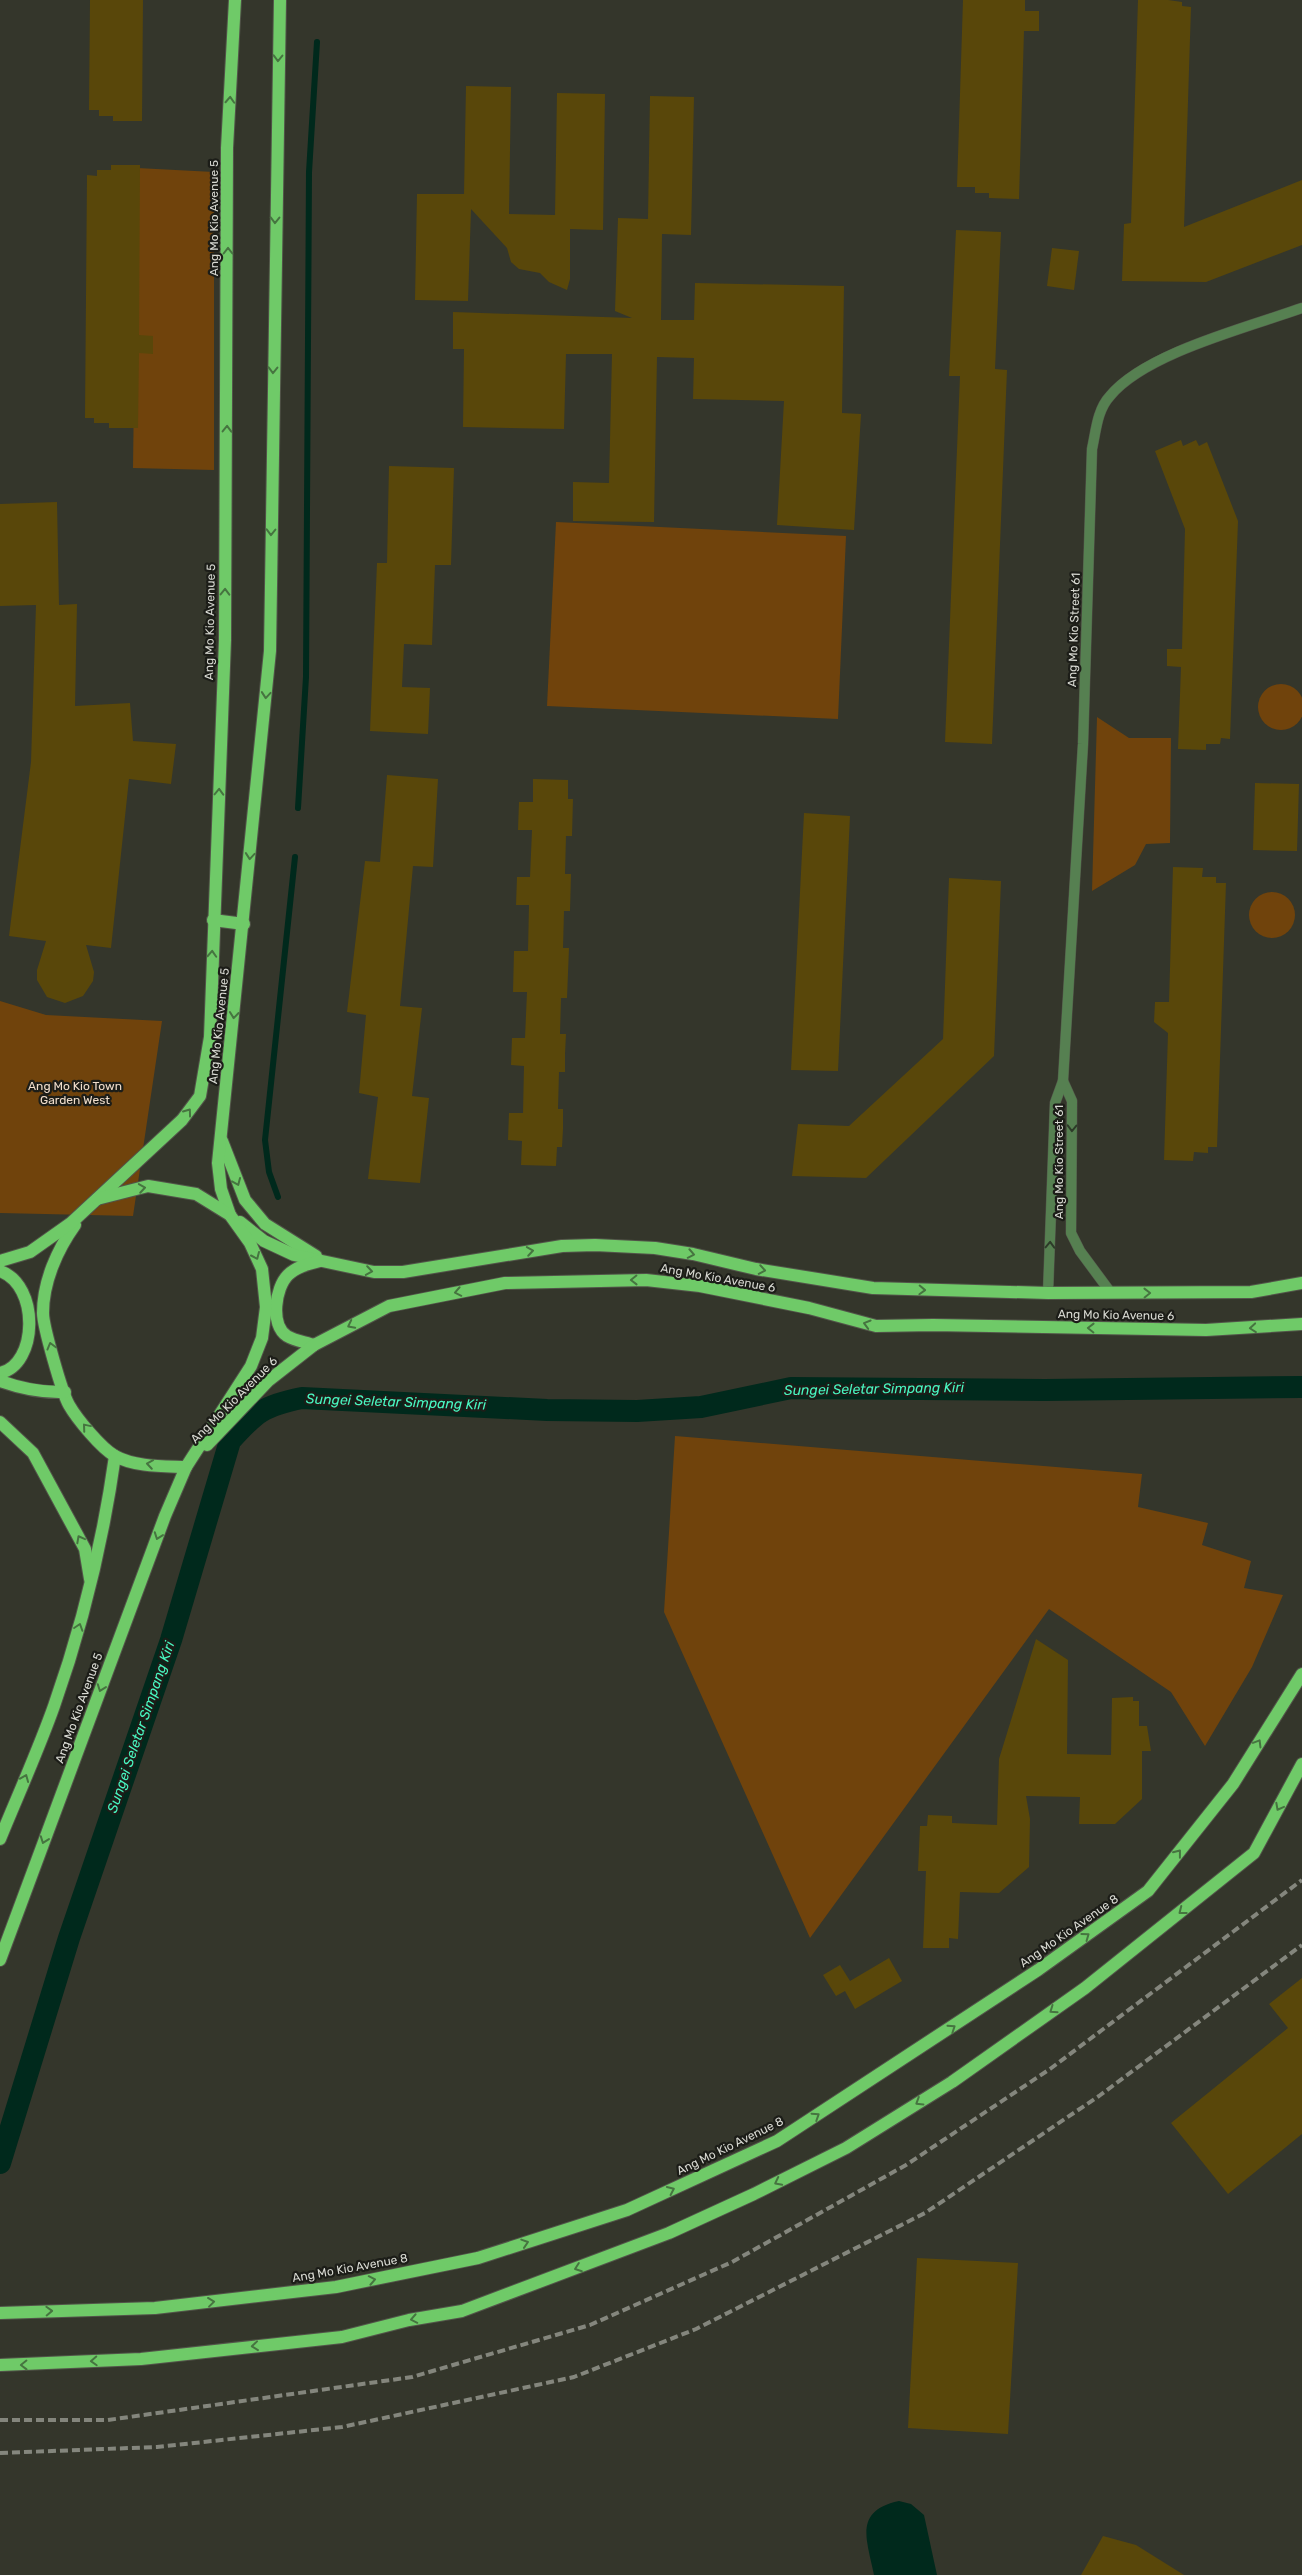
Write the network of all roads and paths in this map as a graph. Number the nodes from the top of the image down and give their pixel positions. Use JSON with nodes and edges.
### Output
{"nodes":[{"id":1,"x":235,"y":0,"type":"edge"},
{"id":2,"x":280,"y":0,"type":"edge"},
{"id":3,"x":1302,"y":308,"type":"edge"},
{"id":4,"x":213,"y":920,"type":"junction"},
{"id":5,"x":244,"y":924,"type":"junction"},
{"id":6,"x":1063,"y":1082,"type":"junction"},
{"id":7,"x":221,"y":1136,"type":"junction"},
{"id":8,"x":95,"y":1200,"type":"junction"},
{"id":9,"x":230,"y":1215,"type":"junction"},
{"id":10,"x":322,"y":1260,"type":"junction"},
{"id":11,"x":0,"y":1261,"type":"edge"},
{"id":12,"x":0,"y":1271,"type":"edge"},
{"id":13,"x":1302,"y":1283,"type":"edge"},
{"id":14,"x":1048,"y":1293,"type":"junction"},
{"id":15,"x":1111,"y":1293,"type":"junction"},
{"id":16,"x":1302,"y":1324,"type":"edge"},
{"id":17,"x":314,"y":1345,"type":"junction"},
{"id":18,"x":0,"y":1373,"type":"edge"},
{"id":19,"x":0,"y":1381,"type":"edge"},
{"id":20,"x":65,"y":1392,"type":"junction"},
{"id":21,"x":0,"y":1422,"type":"edge"},
{"id":22,"x":114,"y":1456,"type":"junction"},
{"id":23,"x":186,"y":1467,"type":"junction"},
{"id":24,"x":91,"y":1586,"type":"junction"},
{"id":25,"x":1302,"y":1674,"type":"edge"},
{"id":26,"x":1302,"y":1764,"type":"edge"},
{"id":27,"x":0,"y":1839,"type":"edge"},
{"id":28,"x":0,"y":1960,"type":"edge"},
{"id":29,"x":0,"y":2313,"type":"edge"},
{"id":30,"x":0,"y":2365,"type":"edge"}],
"edges":[{"from":4,"to":1,"type":"main road","name":"Ang Mo Kio Avenue 5","one_way":true},
{"from":2,"to":5,"type":"main road","name":"Ang Mo Kio Avenue 5","one_way":true},
{"from":3,"to":6,"type":"street","name":"Ang Mo Kio Street 61"},
{"from":4,"to":5,"type":"main road"},
{"from":8,"to":4,"type":"main road","name":"Ang Mo Kio Avenue 5","one_way":true},
{"from":5,"to":7,"type":"main road","name":"Ang Mo Kio Avenue 5","one_way":true},
{"from":14,"to":6,"type":"street","name":"Ang Mo Kio Street 61","one_way":true},
{"from":6,"to":15,"type":"street","name":"Ang Mo Kio Street 61","one_way":true},
{"from":7,"to":9,"type":"main road","name":"Ang Mo Kio Avenue 5"},
{"from":7,"to":10,"type":"main road","one_way":true},
{"from":8,"to":9,"type":"main road","name":"Ang Mo Kio Avenue 6","one_way":true},
{"from":8,"to":11,"type":"main road"},
{"from":20,"to":8,"type":"main road","one_way":true},
{"from":9,"to":10,"type":"main road","name":"Ang Mo Kio Avenue 6"},
{"from":9,"to":23,"type":"main road","one_way":true},
{"from":10,"to":14,"type":"main road","name":"Ang Mo Kio Avenue 6","one_way":true},
{"from":10,"to":17,"type":"main road"},
{"from":12,"to":18,"type":"main road"},
{"from":15,"to":13,"type":"main road","name":"Ang Mo Kio Avenue 6","one_way":true},
{"from":14,"to":15,"type":"main road","name":"Ang Mo Kio Avenue 6"},
{"from":16,"to":17,"type":"main road","name":"Ang Mo Kio Avenue 6","one_way":true},
{"from":17,"to":23,"type":"main road","name":"Ang Mo Kio Avenue 6"},
{"from":19,"to":20,"type":"main road"},
{"from":22,"to":20,"type":"main road","one_way":true},
{"from":24,"to":21,"type":"main road","one_way":true},
{"from":23,"to":22,"type":"main road","one_way":true},
{"from":22,"to":24,"type":"main road","name":"Ang Mo Kio Avenue 5"},
{"from":23,"to":28,"type":"main road","name":"Ang Mo Kio Avenue 5","one_way":true},
{"from":27,"to":24,"type":"main road","name":"Ang Mo Kio Avenue 5","one_way":true},
{"from":29,"to":25,"type":"main road","name":"Ang Mo Kio Avenue 8","one_way":true},
{"from":26,"to":30,"type":"main road","one_way":true}]}
